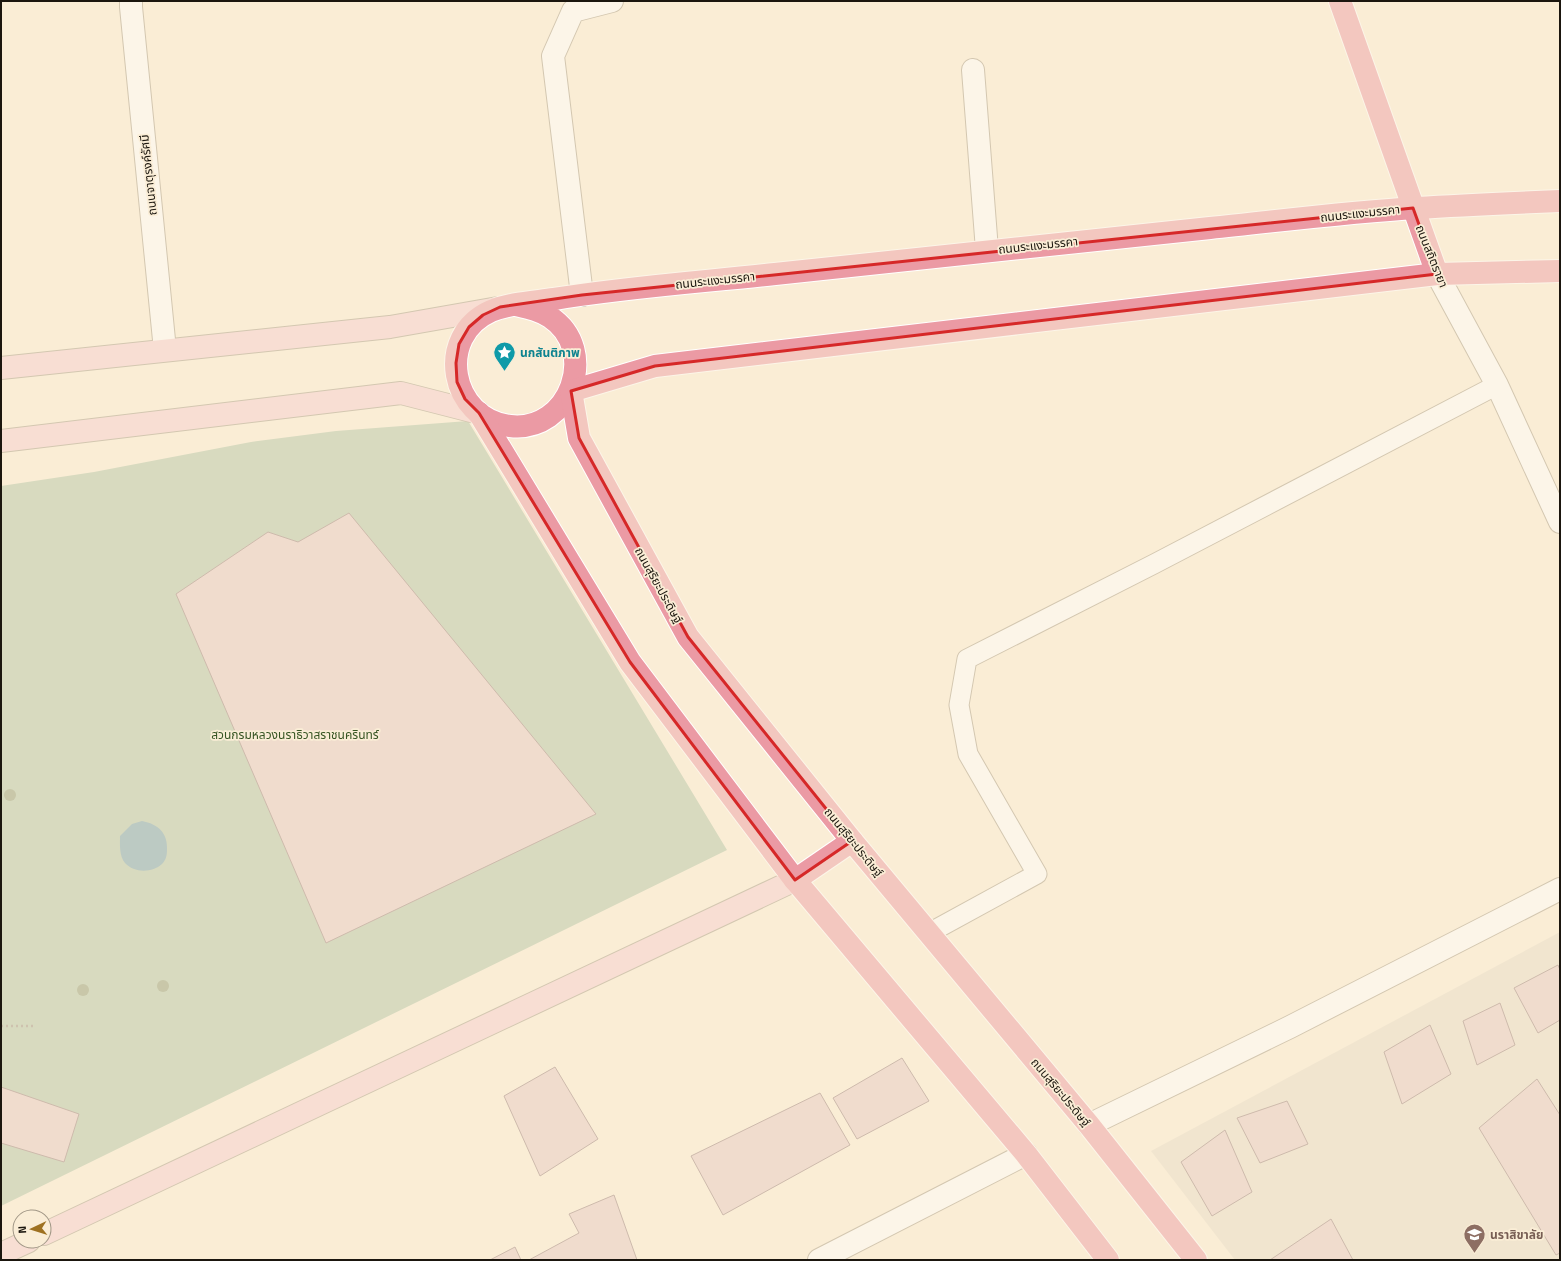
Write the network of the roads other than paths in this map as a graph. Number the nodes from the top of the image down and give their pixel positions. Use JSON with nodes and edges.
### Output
{"nodes":[{"id":1,"x":132,"y":1,"type":"edge"},
{"id":2,"x":612,"y":1,"type":"edge"},
{"id":3,"x":1340,"y":1,"type":"edge"},
{"id":4,"x":973,"y":70,"type":"dead end"},
{"id":5,"x":1560,"y":201,"type":"edge"},
{"id":6,"x":1413,"y":208,"type":"junction"},
{"id":7,"x":987,"y":250,"type":"junction"},
{"id":8,"x":1560,"y":271,"type":"edge"},
{"id":9,"x":1437,"y":274,"type":"junction"},
{"id":10,"x":582,"y":295,"type":"junction"},
{"id":11,"x":508,"y":306,"type":"junction"},
{"id":12,"x":165,"y":350,"type":"junction"},
{"id":13,"x":1,"y":368,"type":"edge"},
{"id":14,"x":1496,"y":386,"type":"junction"},
{"id":15,"x":570,"y":391,"type":"junction"},
{"id":16,"x":479,"y":413,"type":"junction"},
{"id":17,"x":1,"y":441,"type":"edge"},
{"id":18,"x":1560,"y":522,"type":"edge"},
{"id":19,"x":852,"y":840,"type":"junction"},
{"id":20,"x":795,"y":880,"type":"junction"},
{"id":21,"x":1560,"y":889,"type":"edge"},
{"id":22,"x":929,"y":933,"type":"junction"},
{"id":23,"x":1089,"y":1125,"type":"junction"},
{"id":24,"x":1026,"y":1154,"type":"junction"},
{"id":25,"x":52,"y":1230,"type":"edge"},
{"id":26,"x":12,"y":1249,"type":"edge"},
{"id":27,"x":1,"y":1254,"type":"edge"},
{"id":28,"x":819,"y":1260,"type":"edge"},
{"id":29,"x":1108,"y":1260,"type":"edge"},
{"id":30,"x":1196,"y":1260,"type":"edge"}],
"edges":[{"from":1,"to":12,"type":"street","name":"ถนนจาตุรงค์รัศมี"},
{"from":2,"to":10,"type":"street"},
{"from":3,"to":6,"type":"main road","name":"ถนนสถิตรายา"},
{"from":4,"to":7,"type":"street"},
{"from":5,"to":6,"type":"main road","name":"ถนนระแงะมรรคา"},
{"from":6,"to":7,"type":"main road","name":"ถนนระแงะมรรคา"},
{"from":6,"to":9,"type":"main road","name":"ถนนสถิตรายา"},
{"from":7,"to":10,"type":"main road","name":"ถนนระแงะมรรคา"},
{"from":8,"to":9,"type":"main road"},
{"from":9,"to":14,"type":"street","name":"ถนนสถิตรายา"},
{"from":9,"to":15,"type":"main road"},
{"from":10,"to":11,"type":"main road","name":"ถนนระแงะมรรคา"},
{"from":11,"to":12,"type":"street"},
{"from":11,"to":15,"type":"main road"},
{"from":11,"to":16,"type":"main road"},
{"from":12,"to":13,"type":"street"},
{"from":14,"to":18,"type":"street","name":"ถนนสถิตรายา"},
{"from":14,"to":22,"type":"lane"},
{"from":15,"to":16,"type":"main road"},
{"from":15,"to":19,"type":"main road","name":"ถนนสุริยะประดิษฐ์"},
{"from":16,"to":17,"type":"street"},
{"from":16,"to":20,"type":"main road"},
{"from":19,"to":20,"type":"main road"},
{"from":19,"to":22,"type":"main road","name":"ถนนสุริยะประดิษฐ์"},
{"from":20,"to":24,"type":"main road"},
{"from":20,"to":25,"type":"street"},
{"from":21,"to":23,"type":"street"},
{"from":22,"to":23,"type":"main road","name":"ถนนสุริยะประดิษฐ์"},
{"from":23,"to":30,"type":"main road","name":"ถนนสุริยะประดิษฐ์"},
{"from":24,"to":28,"type":"street"},
{"from":24,"to":29,"type":"main road"},
{"from":26,"to":27,"type":"street"}]}
